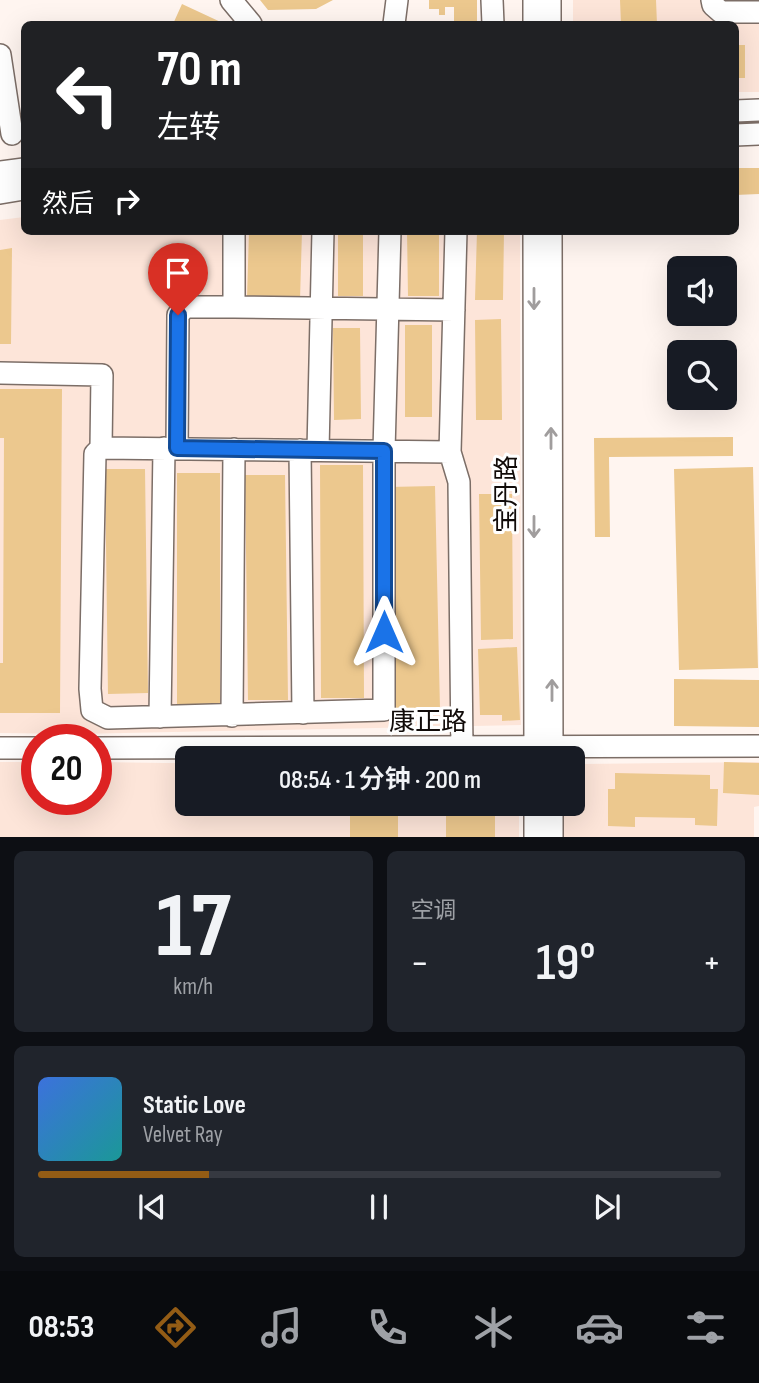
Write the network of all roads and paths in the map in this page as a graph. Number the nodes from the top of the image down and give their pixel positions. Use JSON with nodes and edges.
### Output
{"nodes":[{"id":1,"x":231,"y":0,"type":"edge"},
{"id":2,"x":397,"y":0,"type":"edge"},
{"id":3,"x":492,"y":0,"type":"edge"},
{"id":4,"x":534,"y":0,"type":"edge"},
{"id":5,"x":550,"y":0,"type":"edge"},
{"id":6,"x":712,"y":0,"type":"edge"},
{"id":7,"x":759,"y":12,"type":"edge"},
{"id":8,"x":237,"y":21,"type":"edge"},
{"id":9,"x":248,"y":21,"type":"edge"},
{"id":10,"x":394,"y":21,"type":"edge"},
{"id":11,"x":493,"y":21,"type":"edge"},
{"id":12,"x":534,"y":21,"type":"edge"},
{"id":13,"x":551,"y":21,"type":"edge"},
{"id":14,"x":0,"y":55,"type":"edge"},
{"id":15,"x":759,"y":110,"type":"edge"},
{"id":16,"x":739,"y":111,"type":"edge"},
{"id":17,"x":12,"y":134,"type":"edge"},
{"id":18,"x":759,"y":134,"type":"edge"},
{"id":19,"x":739,"y":135,"type":"edge"},
{"id":20,"x":21,"y":170,"type":"edge"},
{"id":21,"x":0,"y":173,"type":"edge"},
{"id":22,"x":21,"y":190,"type":"edge"},
{"id":23,"x":0,"y":193,"type":"edge"},
{"id":24,"x":234,"y":235,"type":"edge"},
{"id":25,"x":323,"y":235,"type":"edge"},
{"id":26,"x":390,"y":235,"type":"edge"},
{"id":27,"x":456,"y":235,"type":"edge"},
{"id":28,"x":534,"y":235,"type":"edge"},
{"id":29,"x":551,"y":235,"type":"edge"},
{"id":30,"x":234,"y":307,"type":"junction"},
{"id":31,"x":321,"y":308,"type":"junction"},
{"id":32,"x":388,"y":309,"type":"junction"},
{"id":33,"x":454,"y":310,"type":"junction"},
{"id":34,"x":0,"y":373,"type":"edge"},
{"id":35,"x":101,"y":447,"type":"junction"},
{"id":36,"x":171,"y":448,"type":"junction"},
{"id":37,"x":233,"y":449,"type":"junction"},
{"id":38,"x":309,"y":450,"type":"junction"},
{"id":39,"x":384,"y":451,"type":"junction"},
{"id":40,"x":450,"y":452,"type":"junction"},
{"id":41,"x":303,"y":713,"type":"junction"},
{"id":42,"x":232,"y":716,"type":"junction"},
{"id":43,"x":160,"y":717,"type":"junction"},
{"id":44,"x":462,"y":746,"type":"edge"},
{"id":45,"x":544,"y":746,"type":"edge"},
{"id":46,"x":544,"y":746,"type":"edge"},
{"id":47,"x":759,"y":746,"type":"edge"},
{"id":48,"x":0,"y":748,"type":"edge"},
{"id":49,"x":21,"y":748,"type":"edge"},
{"id":50,"x":112,"y":748,"type":"edge"},
{"id":51,"x":175,"y":748,"type":"edge"},
{"id":52,"x":585,"y":752,"type":"edge"},
{"id":53,"x":535,"y":816,"type":"edge"},
{"id":54,"x":552,"y":816,"type":"edge"},
{"id":55,"x":535,"y":837,"type":"edge"},
{"id":56,"x":552,"y":837,"type":"edge"}],
"edges":[{"from":1,"to":8,"type":"street"},
{"from":1,"to":9,"type":"street"},
{"from":2,"to":10,"type":"street"},
{"from":3,"to":11,"type":"street"},
{"from":4,"to":12,"type":"street"},
{"from":5,"to":13,"type":"street"},
{"from":6,"to":7,"type":"street"},
{"from":14,"to":17,"type":"street"},
{"from":15,"to":16,"type":"street"},
{"from":18,"to":19,"type":"street"},
{"from":20,"to":21,"type":"street"},
{"from":22,"to":23,"type":"street"},
{"from":24,"to":30,"type":"street"},
{"from":25,"to":31,"type":"street"},
{"from":26,"to":32,"type":"street"},
{"from":27,"to":33,"type":"street"},
{"from":28,"to":45,"type":"street","name":"宝丹路","one_way":true},
{"from":46,"to":29,"type":"street","name":"宝丹路","one_way":true},
{"from":30,"to":31,"type":"street"},
{"from":30,"to":36,"type":"street"},
{"from":31,"to":32,"type":"street"},
{"from":31,"to":38,"type":"street"},
{"from":32,"to":33,"type":"street"},
{"from":32,"to":39,"type":"street"},
{"from":33,"to":40,"type":"street"},
{"from":34,"to":35,"type":"street"},
{"from":35,"to":36,"type":"street"},
{"from":35,"to":43,"type":"street"},
{"from":36,"to":37,"type":"street"},
{"from":36,"to":43,"type":"street"},
{"from":37,"to":38,"type":"street"},
{"from":37,"to":42,"type":"street"},
{"from":38,"to":39,"type":"street"},
{"from":38,"to":41,"type":"street"},
{"from":39,"to":40,"type":"street"},
{"from":39,"to":41,"type":"street"},
{"from":40,"to":44,"type":"street"},
{"from":41,"to":42,"type":"street"},
{"from":42,"to":43,"type":"street"},
{"from":47,"to":52,"type":"street","name":"康正路"},
{"from":48,"to":49,"type":"street"},
{"from":50,"to":51,"type":"street","name":"康正路"},
{"from":53,"to":55,"type":"street"},
{"from":54,"to":56,"type":"street"}]}
